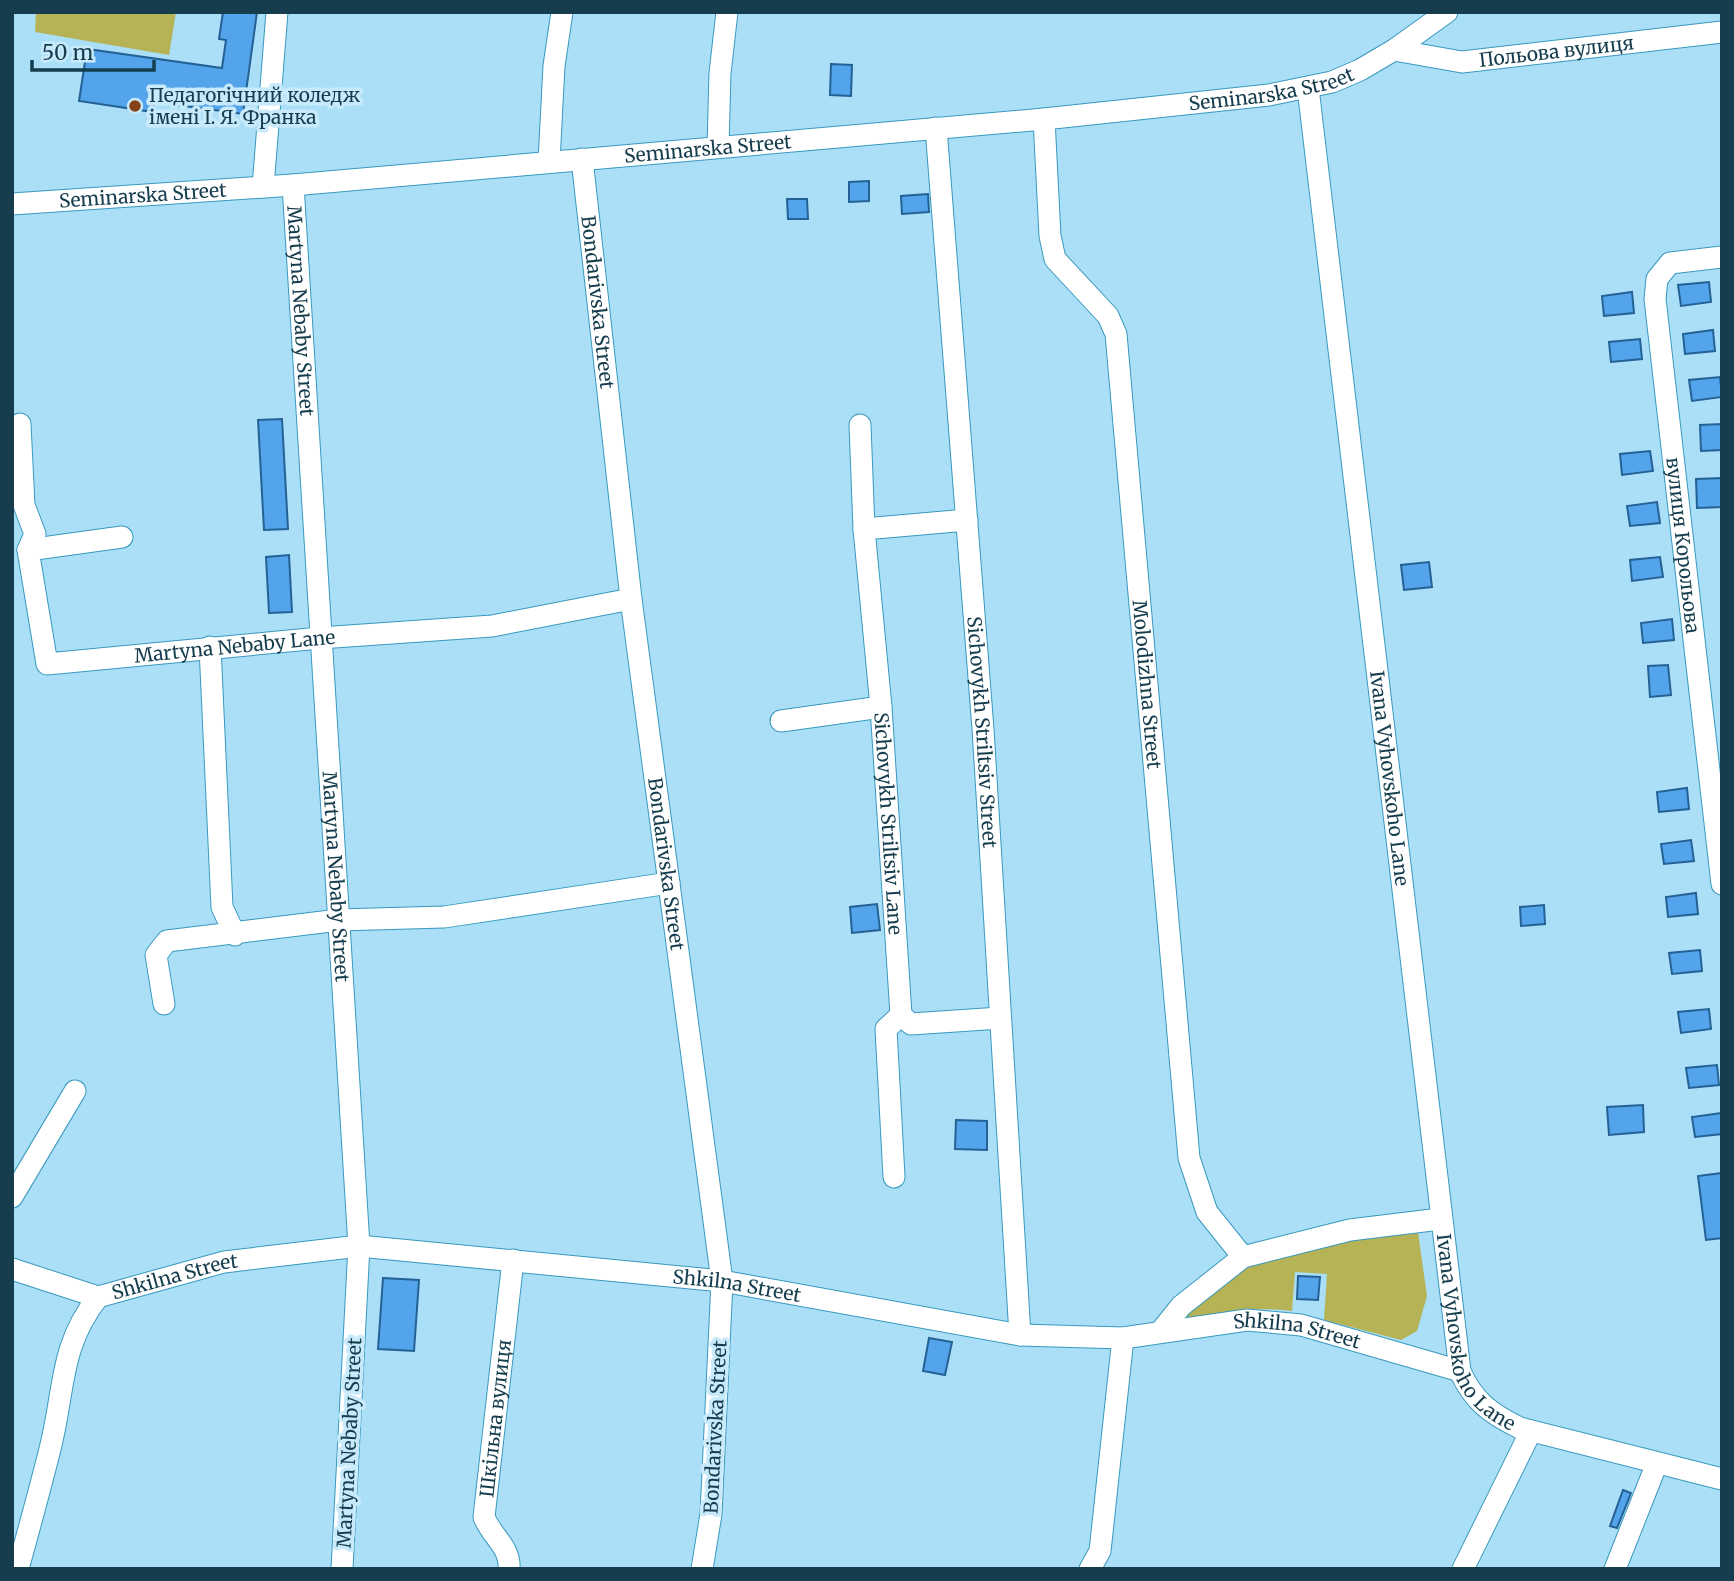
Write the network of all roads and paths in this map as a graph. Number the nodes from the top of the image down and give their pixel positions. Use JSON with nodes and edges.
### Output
{"nodes":[{"id":1,"x":277,"y":12,"type":"edge"},
{"id":2,"x":562,"y":12,"type":"edge"},
{"id":3,"x":727,"y":12,"type":"edge"},
{"id":4,"x":1447,"y":12,"type":"edge"},
{"id":5,"x":1722,"y":32,"type":"edge"},
{"id":6,"x":1394,"y":50,"type":"junction"},
{"id":7,"x":1308,"y":88,"type":"junction"},
{"id":8,"x":1044,"y":119,"type":"junction"},
{"id":9,"x":936,"y":128,"type":"junction"},
{"id":10,"x":718,"y":147,"type":"junction"},
{"id":11,"x":582,"y":159,"type":"junction"},
{"id":12,"x":549,"y":161,"type":"junction"},
{"id":13,"x":293,"y":185,"type":"junction"},
{"id":14,"x":263,"y":187,"type":"junction"},
{"id":15,"x":12,"y":204,"type":"edge"},
{"id":16,"x":1722,"y":257,"type":"edge"},
{"id":17,"x":20,"y":424,"type":"dead end"},
{"id":18,"x":860,"y":425,"type":"dead end"},
{"id":19,"x":967,"y":520,"type":"junction"},
{"id":20,"x":864,"y":528,"type":"junction"},
{"id":21,"x":122,"y":537,"type":"dead end"},
{"id":22,"x":28,"y":550,"type":"junction"},
{"id":23,"x":631,"y":599,"type":"junction"},
{"id":24,"x":320,"y":638,"type":"junction"},
{"id":25,"x":209,"y":647,"type":"junction"},
{"id":26,"x":881,"y":707,"type":"junction"},
{"id":27,"x":780,"y":721,"type":"dead end"},
{"id":28,"x":669,"y":883,"type":"junction"},
{"id":29,"x":1722,"y":884,"type":"edge"},
{"id":30,"x":339,"y":920,"type":"junction"},
{"id":31,"x":235,"y":934,"type":"junction"},
{"id":32,"x":164,"y":1004,"type":"dead end"},
{"id":33,"x":901,"y":1015,"type":"junction"},
{"id":34,"x":1000,"y":1018,"type":"junction"},
{"id":35,"x":75,"y":1091,"type":"dead end"},
{"id":36,"x":894,"y":1177,"type":"dead end"},
{"id":37,"x":12,"y":1197,"type":"edge"},
{"id":38,"x":1440,"y":1219,"type":"junction"},
{"id":39,"x":359,"y":1245,"type":"junction"},
{"id":40,"x":1243,"y":1257,"type":"junction"},
{"id":41,"x":513,"y":1260,"type":"junction"},
{"id":42,"x":12,"y":1269,"type":"edge"},
{"id":43,"x":722,"y":1281,"type":"junction"},
{"id":44,"x":98,"y":1297,"type":"junction"},
{"id":45,"x":1161,"y":1331,"type":"junction"},
{"id":46,"x":1020,"y":1335,"type":"junction"},
{"id":47,"x":1123,"y":1338,"type":"junction"},
{"id":48,"x":1460,"y":1371,"type":"junction"},
{"id":49,"x":1531,"y":1431,"type":"junction"},
{"id":50,"x":1657,"y":1463,"type":"junction"},
{"id":51,"x":1722,"y":1479,"type":"edge"},
{"id":52,"x":19,"y":1569,"type":"edge"},
{"id":53,"x":342,"y":1569,"type":"edge"},
{"id":54,"x":509,"y":1569,"type":"edge"},
{"id":55,"x":702,"y":1569,"type":"edge"},
{"id":56,"x":1090,"y":1569,"type":"edge"},
{"id":57,"x":1463,"y":1569,"type":"edge"},
{"id":58,"x":1615,"y":1569,"type":"edge"}],
"edges":[{"from":1,"to":14,"type":"street"},
{"from":2,"to":12,"type":"street"},
{"from":3,"to":10,"type":"street"},
{"from":4,"to":6,"type":"street","name":"Seminarska Street"},
{"from":5,"to":6,"type":"street","name":"Польова вулиця"},
{"from":6,"to":7,"type":"street","name":"Seminarska Street"},
{"from":7,"to":8,"type":"street","name":"Seminarska Street"},
{"from":7,"to":38,"type":"street","name":"Ivana Vyhovskoho Lane"},
{"from":8,"to":9,"type":"street","name":"Seminarska Street"},
{"from":8,"to":40,"type":"street","name":"Molodizhna Street"},
{"from":9,"to":10,"type":"street","name":"Seminarska Street"},
{"from":9,"to":19,"type":"street","name":"Sichovykh Striltsiv Street"},
{"from":10,"to":11,"type":"street","name":"Seminarska Street"},
{"from":11,"to":12,"type":"street","name":"Seminarska Street"},
{"from":11,"to":23,"type":"street","name":"Bondarivska Street"},
{"from":12,"to":13,"type":"street","name":"Seminarska Street"},
{"from":13,"to":14,"type":"street","name":"Seminarska Street"},
{"from":13,"to":24,"type":"street","name":"Martyna Nebaby Street"},
{"from":14,"to":15,"type":"street","name":"Seminarska Street"},
{"from":16,"to":29,"type":"street","name":"вулиця Корольова"},
{"from":17,"to":22,"type":"street"},
{"from":18,"to":20,"type":"street","name":"Sichovykh Striltsiv Lane"},
{"from":19,"to":20,"type":"street"},
{"from":19,"to":34,"type":"street","name":"Sichovykh Striltsiv Street"},
{"from":20,"to":26,"type":"street","name":"Sichovykh Striltsiv Lane"},
{"from":21,"to":22,"type":"street"},
{"from":22,"to":25,"type":"street","name":"Martyna Nebaby Lane"},
{"from":23,"to":24,"type":"street","name":"Martyna Nebaby Lane"},
{"from":23,"to":28,"type":"street","name":"Bondarivska Street"},
{"from":24,"to":25,"type":"street","name":"Martyna Nebaby Lane"},
{"from":24,"to":30,"type":"street","name":"Martyna Nebaby Street"},
{"from":25,"to":31,"type":"street"},
{"from":26,"to":27,"type":"street"},
{"from":26,"to":33,"type":"street","name":"Sichovykh Striltsiv Lane"},
{"from":28,"to":30,"type":"street"},
{"from":28,"to":43,"type":"street","name":"Bondarivska Street"},
{"from":30,"to":31,"type":"street"},
{"from":30,"to":39,"type":"street","name":"Martyna Nebaby Street"},
{"from":31,"to":32,"type":"street"},
{"from":33,"to":34,"type":"street"},
{"from":33,"to":36,"type":"street"},
{"from":34,"to":46,"type":"street","name":"Sichovykh Striltsiv Street"},
{"from":35,"to":37,"type":"street"},
{"from":38,"to":40,"type":"street"},
{"from":38,"to":48,"type":"street","name":"Ivana Vyhovskoho Lane"},
{"from":39,"to":41,"type":"street","name":"Shkilna Street"},
{"from":39,"to":44,"type":"street","name":"Shkilna Street"},
{"from":39,"to":53,"type":"street","name":"Martyna Nebaby Street"},
{"from":40,"to":45,"type":"street"},
{"from":41,"to":43,"type":"street","name":"Shkilna Street"},
{"from":41,"to":54,"type":"street","name":"Шкільна вулиця"},
{"from":42,"to":44,"type":"street","name":"Shkilna Street"},
{"from":43,"to":46,"type":"street","name":"Shkilna Street"},
{"from":43,"to":55,"type":"street","name":"Bondarivska Street"},
{"from":44,"to":52,"type":"street"},
{"from":45,"to":47,"type":"street","name":"Shkilna Street"},
{"from":45,"to":48,"type":"street","name":"Shkilna Street"},
{"from":46,"to":47,"type":"street","name":"Shkilna Street"},
{"from":47,"to":56,"type":"street"},
{"from":48,"to":49,"type":"street","name":"Ivana Vyhovskoho Lane"},
{"from":49,"to":50,"type":"street","name":"Ivana Vyhovskoho Lane"},
{"from":49,"to":57,"type":"street","name":"Ivana Vyhovskoho Lane"},
{"from":50,"to":51,"type":"street","name":"Ivana Vyhovskoho Lane"},
{"from":50,"to":58,"type":"street"}]}
